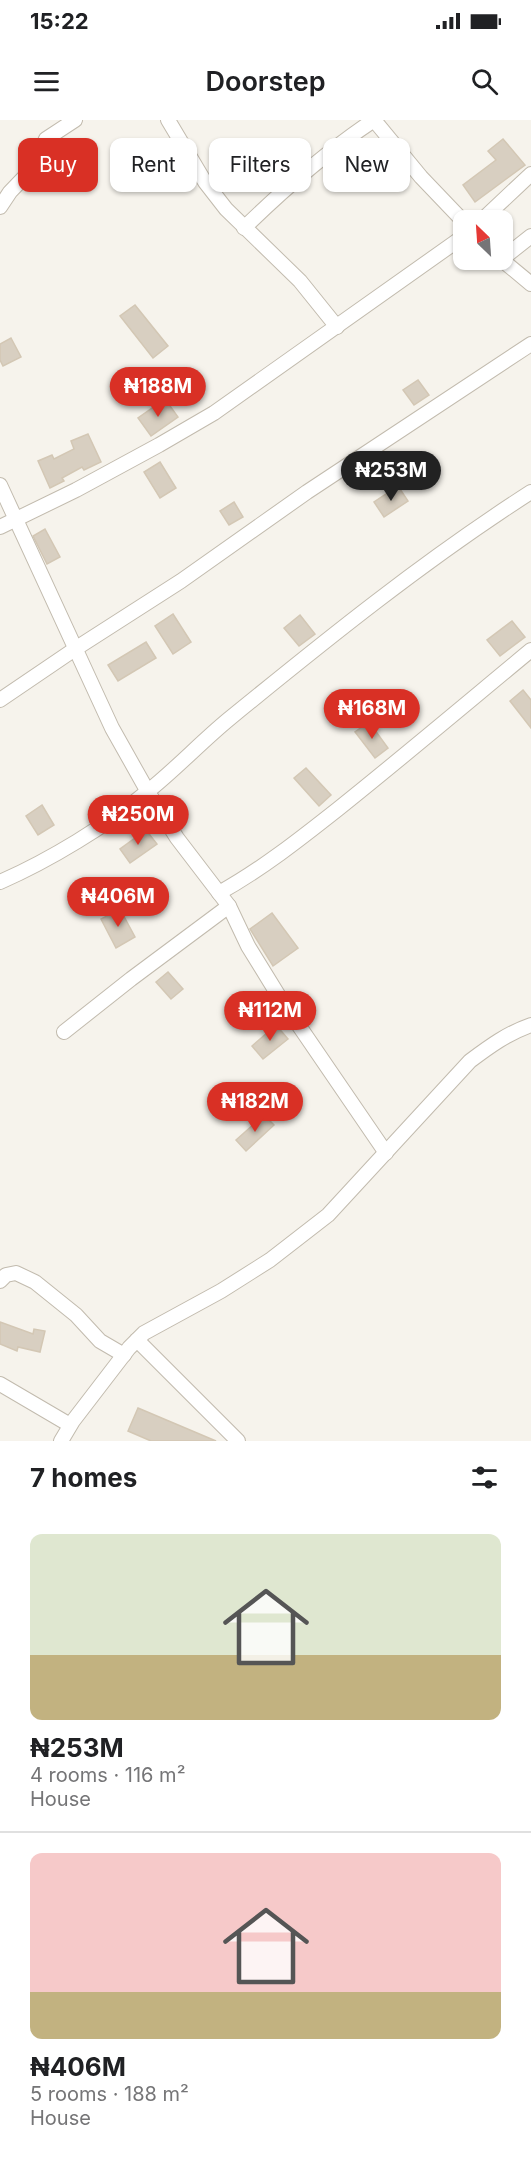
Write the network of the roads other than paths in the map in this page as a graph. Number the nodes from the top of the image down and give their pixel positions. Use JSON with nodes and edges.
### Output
{"nodes":[{"id":1,"x":75,"y":120,"type":"edge"},
{"id":2,"x":168,"y":120,"type":"edge"},
{"id":3,"x":374,"y":120,"type":"edge"},
{"id":4,"x":531,"y":174,"type":"edge"},
{"id":5,"x":2,"y":197,"type":"edge"},
{"id":6,"x":453,"y":210,"type":"edge"},
{"id":7,"x":493,"y":210,"type":"edge"},
{"id":8,"x":244,"y":228,"type":"junction"},
{"id":9,"x":531,"y":236,"type":"edge"},
{"id":10,"x":453,"y":244,"type":"edge"},
{"id":11,"x":513,"y":250,"type":"edge"},
{"id":12,"x":513,"y":268,"type":"edge"},
{"id":13,"x":531,"y":284,"type":"edge"},
{"id":14,"x":337,"y":327,"type":"junction"},
{"id":15,"x":531,"y":344,"type":"edge"},
{"id":16,"x":0,"y":485,"type":"edge"},
{"id":17,"x":531,"y":492,"type":"edge"},
{"id":18,"x":17,"y":519,"type":"junction"},
{"id":19,"x":0,"y":527,"type":"edge"},
{"id":20,"x":75,"y":649,"type":"junction"},
{"id":21,"x":531,"y":650,"type":"edge"},
{"id":22,"x":0,"y":700,"type":"edge"},
{"id":23,"x":148,"y":792,"type":"junction"},
{"id":24,"x":0,"y":882,"type":"edge"},
{"id":25,"x":219,"y":893,"type":"junction"},
{"id":26,"x":229,"y":906,"type":"junction"},
{"id":27,"x":531,"y":1025,"type":"edge"},
{"id":28,"x":64,"y":1032,"type":"dead end"},
{"id":29,"x":386,"y":1153,"type":"junction"},
{"id":30,"x":0,"y":1281,"type":"edge"},
{"id":31,"x":137,"y":1340,"type":"junction"},
{"id":32,"x":124,"y":1355,"type":"junction"},
{"id":33,"x":0,"y":1384,"type":"edge"},
{"id":34,"x":70,"y":1425,"type":"junction"},
{"id":35,"x":61,"y":1441,"type":"edge"},
{"id":36,"x":238,"y":1441,"type":"edge"}],
"edges":[{"from":1,"to":5,"type":"street"},
{"from":2,"to":8,"type":"street"},
{"from":3,"to":6,"type":"street"},
{"from":3,"to":8,"type":"street"},
{"from":4,"to":7,"type":"street"},
{"from":8,"to":14,"type":"street"},
{"from":9,"to":11,"type":"street"},
{"from":10,"to":14,"type":"street"},
{"from":12,"to":13,"type":"street"},
{"from":14,"to":18,"type":"street"},
{"from":15,"to":20,"type":"street"},
{"from":16,"to":18,"type":"street"},
{"from":17,"to":23,"type":"street"},
{"from":18,"to":19,"type":"street"},
{"from":18,"to":20,"type":"street"},
{"from":20,"to":22,"type":"street"},
{"from":20,"to":23,"type":"street"},
{"from":21,"to":25,"type":"street"},
{"from":23,"to":24,"type":"street"},
{"from":23,"to":25,"type":"street"},
{"from":25,"to":26,"type":"street"},
{"from":26,"to":28,"type":"street"},
{"from":26,"to":29,"type":"street"},
{"from":27,"to":29,"type":"street"},
{"from":29,"to":31,"type":"street"},
{"from":30,"to":32,"type":"street"},
{"from":31,"to":32,"type":"street"},
{"from":31,"to":36,"type":"street"},
{"from":32,"to":34,"type":"street"},
{"from":33,"to":34,"type":"street"},
{"from":34,"to":35,"type":"street"}]}
